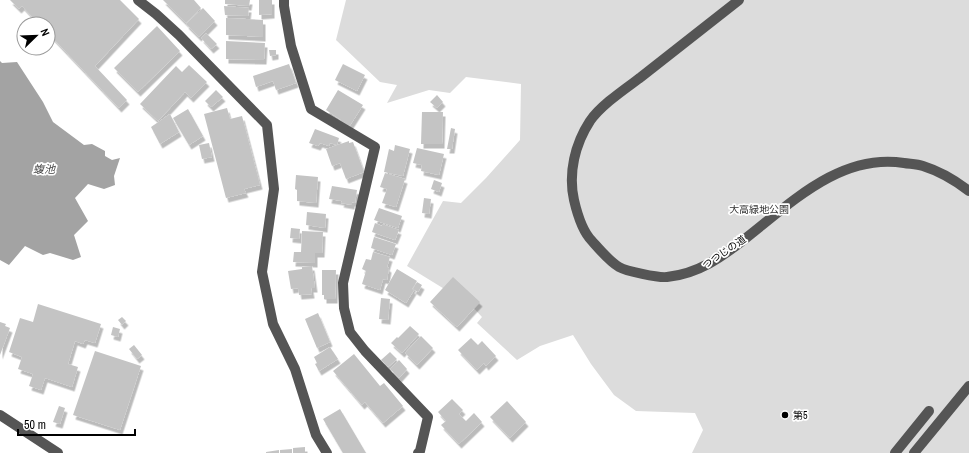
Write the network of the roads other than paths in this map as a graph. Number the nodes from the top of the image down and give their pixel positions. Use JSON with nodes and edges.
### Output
{"nodes":[{"id":1,"x":138,"y":0,"type":"edge"},
{"id":2,"x":284,"y":0,"type":"edge"},
{"id":3,"x":739,"y":0,"type":"edge"},
{"id":4,"x":969,"y":191,"type":"edge"},
{"id":5,"x":969,"y":386,"type":"edge"},
{"id":6,"x":929,"y":411,"type":"dead end"},
{"id":7,"x":0,"y":415,"type":"edge"},
{"id":8,"x":420,"y":452,"type":"edge"},
{"id":9,"x":58,"y":453,"type":"edge"},
{"id":10,"x":327,"y":453,"type":"edge"},
{"id":11,"x":895,"y":453,"type":"edge"},
{"id":12,"x":914,"y":453,"type":"edge"}],
"edges":[{"from":1,"to":10,"type":"street"},
{"from":2,"to":8,"type":"street"},
{"from":3,"to":4,"type":"street","name":"つつじの道"},
{"from":5,"to":12,"type":"street"},
{"from":6,"to":11,"type":"street"},
{"from":7,"to":9,"type":"street"}]}
